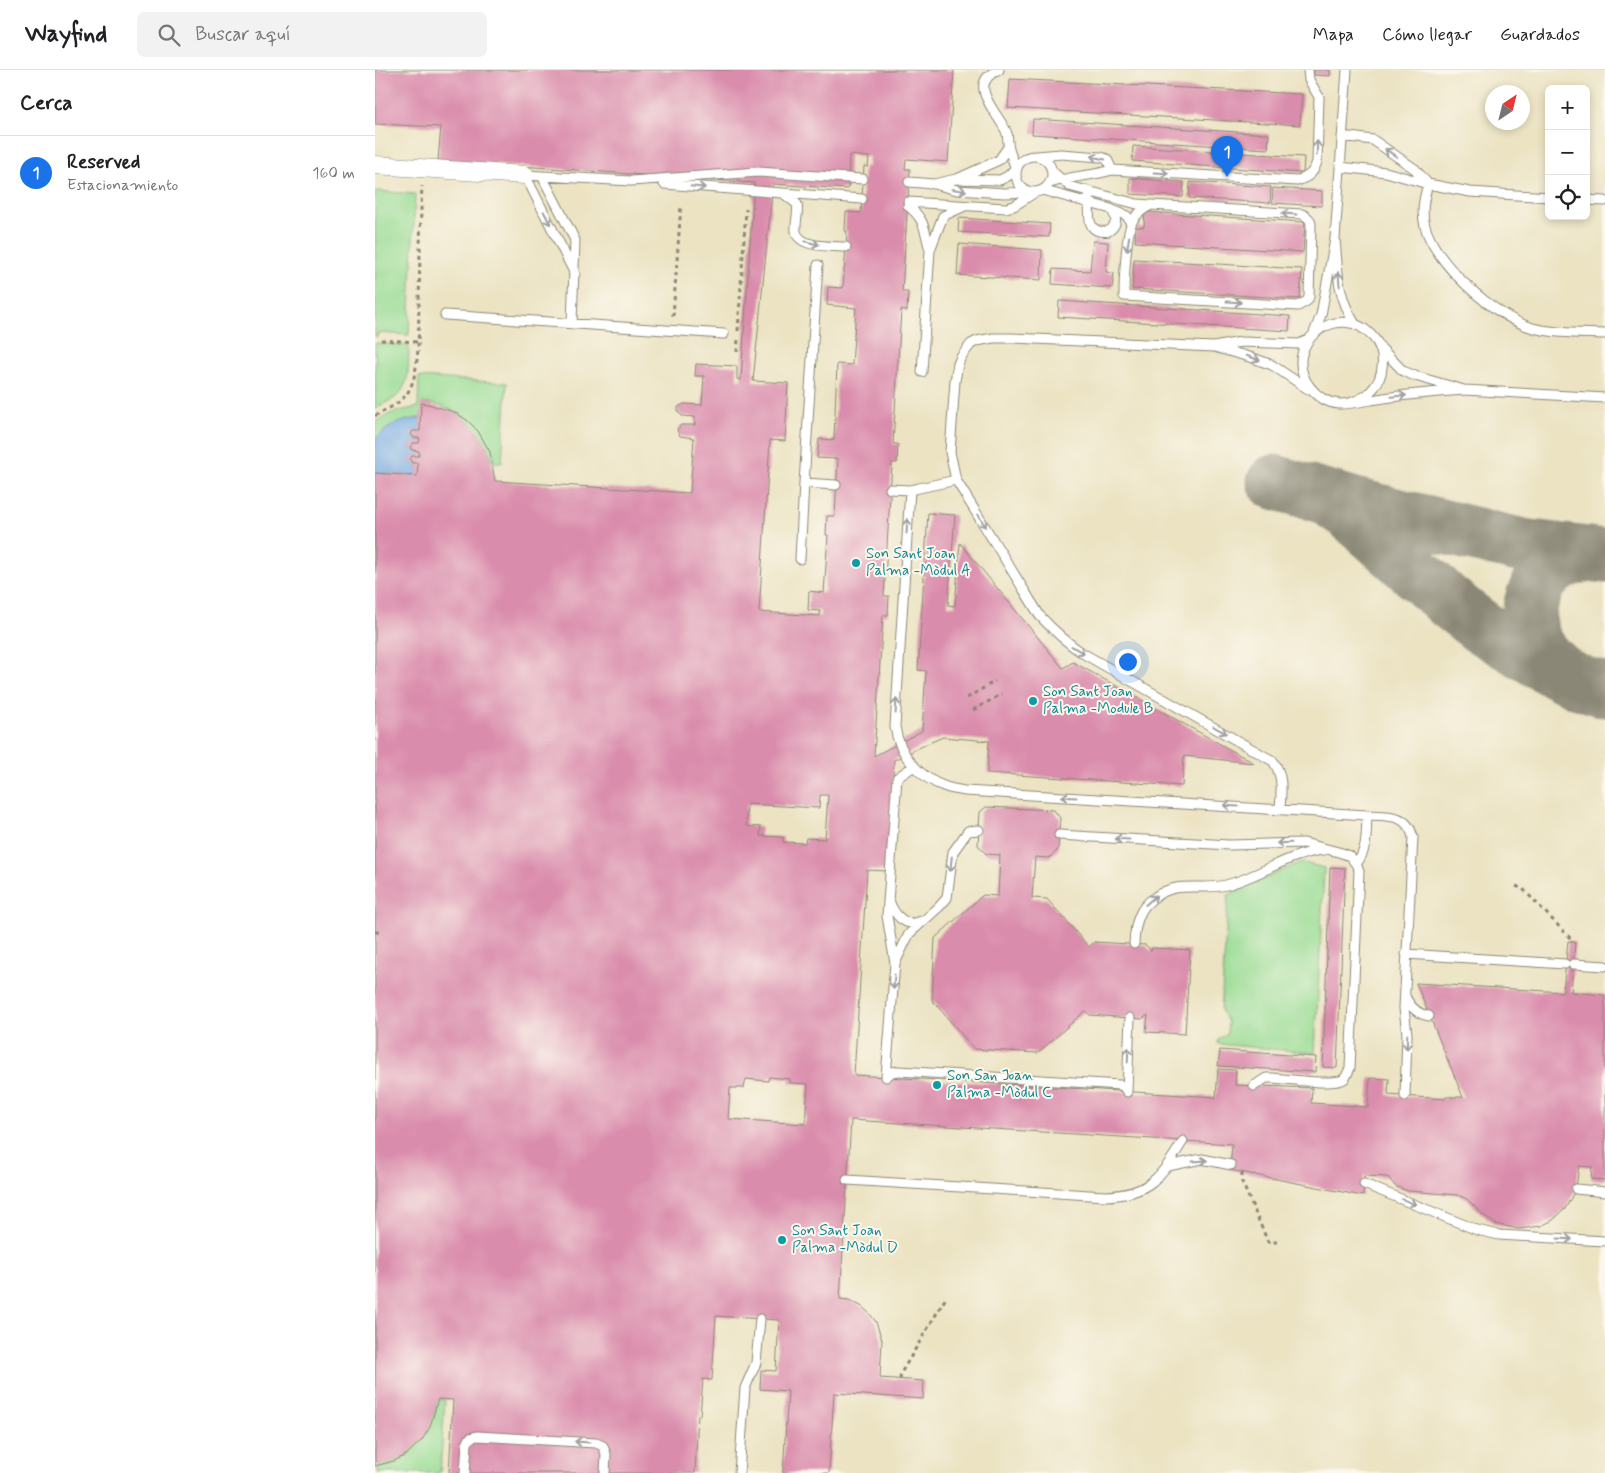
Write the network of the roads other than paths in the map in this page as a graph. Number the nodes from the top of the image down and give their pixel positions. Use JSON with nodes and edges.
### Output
{"nodes":[{"id":1,"x":984,"y":70,"type":"edge"},
{"id":2,"x":999,"y":70,"type":"edge"},
{"id":3,"x":1308,"y":70,"type":"edge"},
{"id":4,"x":1347,"y":70,"type":"edge"},
{"id":5,"x":983,"y":89,"type":"junction"},
{"id":6,"x":1343,"y":136,"type":"junction"},
{"id":7,"x":1008,"y":147,"type":"junction"},
{"id":8,"x":1037,"y":156,"type":"junction"},
{"id":9,"x":375,"y":165,"type":"edge"},
{"id":10,"x":1340,"y":167,"type":"junction"},
{"id":11,"x":1017,"y":168,"type":"junction"},
{"id":12,"x":1112,"y":170,"type":"junction"},
{"id":13,"x":1052,"y":171,"type":"junction"},
{"id":14,"x":534,"y":175,"type":"junction"},
{"id":15,"x":863,"y":179,"type":"dead end"},
{"id":16,"x":1060,"y":179,"type":"junction"},
{"id":17,"x":956,"y":180,"type":"junction"},
{"id":18,"x":631,"y":181,"type":"junction"},
{"id":19,"x":909,"y":182,"type":"dead end"},
{"id":20,"x":1050,"y":183,"type":"junction"},
{"id":21,"x":934,"y":184,"type":"junction"},
{"id":22,"x":1428,"y":184,"type":"junction"},
{"id":23,"x":1084,"y":190,"type":"junction"},
{"id":24,"x":1037,"y":191,"type":"junction"},
{"id":25,"x":784,"y":194,"type":"junction"},
{"id":26,"x":1545,"y":197,"type":"edge"},
{"id":27,"x":862,"y":199,"type":"dead end"},
{"id":28,"x":1590,"y":200,"type":"edge"},
{"id":29,"x":1090,"y":202,"type":"junction"},
{"id":30,"x":1605,"y":202,"type":"edge"},
{"id":31,"x":1151,"y":205,"type":"junction"},
{"id":32,"x":965,"y":206,"type":"junction"},
{"id":33,"x":1111,"y":209,"type":"junction"},
{"id":34,"x":1131,"y":224,"type":"junction"},
{"id":35,"x":1335,"y":239,"type":"junction"},
{"id":36,"x":846,"y":247,"type":"dead end"},
{"id":37,"x":930,"y":250,"type":"junction"},
{"id":38,"x":818,"y":265,"type":"dead end"},
{"id":39,"x":575,"y":274,"type":"junction"},
{"id":40,"x":445,"y":314,"type":"dead end"},
{"id":41,"x":572,"y":324,"type":"junction"},
{"id":42,"x":1355,"y":324,"type":"junction"},
{"id":43,"x":724,"y":334,"type":"dead end"},
{"id":44,"x":1605,"y":334,"type":"edge"},
{"id":45,"x":1311,"y":337,"type":"junction"},
{"id":46,"x":1214,"y":347,"type":"junction"},
{"id":47,"x":1379,"y":347,"type":"junction"},
{"id":48,"x":922,"y":372,"type":"dead end"},
{"id":49,"x":1464,"y":390,"type":"junction"},
{"id":50,"x":1313,"y":392,"type":"junction"},
{"id":51,"x":1605,"y":398,"type":"edge"},
{"id":52,"x":1351,"y":403,"type":"junction"},
{"id":53,"x":956,"y":480,"type":"junction"},
{"id":54,"x":804,"y":483,"type":"junction"},
{"id":55,"x":837,"y":485,"type":"dead end"},
{"id":56,"x":890,"y":489,"type":"dead end"},
{"id":57,"x":909,"y":490,"type":"junction"},
{"id":58,"x":800,"y":559,"type":"dead end"},
{"id":59,"x":914,"y":766,"type":"junction"},
{"id":60,"x":1280,"y":809,"type":"junction"},
{"id":61,"x":1367,"y":815,"type":"junction"},
{"id":62,"x":979,"y":830,"type":"dead end"},
{"id":63,"x":1059,"y":835,"type":"dead end"},
{"id":64,"x":1332,"y":850,"type":"junction"},
{"id":65,"x":1356,"y":864,"type":"junction"},
{"id":66,"x":888,"y":897,"type":"junction"},
{"id":67,"x":923,"y":920,"type":"junction"},
{"id":68,"x":1134,"y":944,"type":"dead end"},
{"id":69,"x":1406,"y":954,"type":"junction"},
{"id":70,"x":895,"y":963,"type":"junction"},
{"id":71,"x":1605,"y":966,"type":"edge"},
{"id":72,"x":1404,"y":994,"type":"junction"},
{"id":73,"x":1429,"y":1016,"type":"dead end"},
{"id":74,"x":1130,"y":1018,"type":"dead end"},
{"id":75,"x":1254,"y":1086,"type":"dead end"},
{"id":76,"x":1405,"y":1096,"type":"dead end"},
{"id":77,"x":1183,"y":1142,"type":"dead end"},
{"id":78,"x":1231,"y":1165,"type":"dead end"},
{"id":79,"x":1168,"y":1166,"type":"junction"},
{"id":80,"x":847,"y":1180,"type":"dead end"},
{"id":81,"x":1364,"y":1184,"type":"dead end"},
{"id":82,"x":1576,"y":1189,"type":"dead end"},
{"id":83,"x":1605,"y":1192,"type":"edge"},
{"id":84,"x":1605,"y":1241,"type":"edge"},
{"id":85,"x":760,"y":1318,"type":"dead end"},
{"id":86,"x":465,"y":1473,"type":"edge"},
{"id":87,"x":605,"y":1473,"type":"edge"},
{"id":88,"x":739,"y":1473,"type":"edge"}],
"edges":[{"from":1,"to":5,"type":"lane"},
{"from":2,"to":5,"type":"lane"},
{"from":12,"to":3,"type":"lane","one_way":true},
{"from":4,"to":6,"type":"lane"},
{"from":5,"to":7,"type":"lane"},
{"from":6,"to":10,"type":"lane"},
{"from":22,"to":6,"type":"lane","one_way":true},
{"from":7,"to":11,"type":"lane"},
{"from":7,"to":17,"type":"lane"},
{"from":8,"to":11,"type":"lane"},
{"from":12,"to":8,"type":"lane","one_way":true},
{"from":8,"to":13,"type":"lane"},
{"from":9,"to":14,"type":"street"},
{"from":10,"to":22,"type":"lane"},
{"from":10,"to":35,"type":"lane"},
{"from":11,"to":17,"type":"lane"},
{"from":11,"to":24,"type":"lane"},
{"from":12,"to":16,"type":"lane"},
{"from":13,"to":16,"type":"lane"},
{"from":13,"to":20,"type":"lane"},
{"from":14,"to":18,"type":"lane"},
{"from":14,"to":39,"type":"lane","one_way":true},
{"from":14,"to":39,"type":"lane"},
{"from":15,"to":18,"type":"lane"},
{"from":16,"to":20,"type":"lane"},
{"from":16,"to":23,"type":"lane"},
{"from":17,"to":21,"type":"lane"},
{"from":18,"to":25,"type":"lane","one_way":true},
{"from":19,"to":21,"type":"lane"},
{"from":20,"to":24,"type":"lane"},
{"from":21,"to":24,"type":"lane","one_way":true},
{"from":22,"to":26,"type":"lane"},
{"from":22,"to":44,"type":"lane"},
{"from":23,"to":29,"type":"lane"},
{"from":23,"to":31,"type":"lane"},
{"from":24,"to":29,"type":"lane"},
{"from":24,"to":32,"type":"lane"},
{"from":25,"to":27,"type":"lane"},
{"from":25,"to":36,"type":"lane","one_way":true},
{"from":28,"to":30,"type":"lane"},
{"from":29,"to":33,"type":"lane"},
{"from":29,"to":33,"type":"lane"},
{"from":31,"to":34,"type":"lane"},
{"from":34,"to":31,"type":"lane","one_way":true},
{"from":32,"to":37,"type":"lane"},
{"from":32,"to":37,"type":"lane"},
{"from":33,"to":34,"type":"lane"},
{"from":42,"to":35,"type":"lane","one_way":true},
{"from":35,"to":45,"type":"lane"},
{"from":37,"to":48,"type":"lane"},
{"from":38,"to":54,"type":"lane"},
{"from":39,"to":41,"type":"lane"},
{"from":40,"to":41,"type":"lane"},
{"from":41,"to":43,"type":"lane"},
{"from":42,"to":45,"type":"lane"},
{"from":42,"to":47,"type":"lane"},
{"from":45,"to":46,"type":"lane"},
{"from":45,"to":50,"type":"lane"},
{"from":46,"to":50,"type":"lane","one_way":true},
{"from":46,"to":53,"type":"lane"},
{"from":47,"to":49,"type":"lane"},
{"from":47,"to":52,"type":"lane"},
{"from":49,"to":51,"type":"lane"},
{"from":52,"to":49,"type":"lane","one_way":true},
{"from":50,"to":52,"type":"lane"},
{"from":53,"to":57,"type":"lane"},
{"from":53,"to":60,"type":"lane","one_way":true},
{"from":54,"to":55,"type":"lane"},
{"from":54,"to":58,"type":"lane"},
{"from":56,"to":57,"type":"lane"},
{"from":59,"to":57,"type":"lane","one_way":true},
{"from":60,"to":59,"type":"lane","one_way":true},
{"from":59,"to":66,"type":"lane"},
{"from":60,"to":61,"type":"lane"},
{"from":61,"to":65,"type":"lane"},
{"from":61,"to":69,"type":"lane"},
{"from":62,"to":67,"type":"lane","one_way":true},
{"from":64,"to":63,"type":"lane","one_way":true},
{"from":64,"to":65,"type":"lane"},
{"from":68,"to":64,"type":"lane","one_way":true},
{"from":65,"to":75,"type":"lane"},
{"from":66,"to":67,"type":"lane"},
{"from":66,"to":70,"type":"lane"},
{"from":67,"to":70,"type":"lane"},
{"from":69,"to":71,"type":"lane"},
{"from":69,"to":72,"type":"lane"},
{"from":70,"to":74,"type":"lane","one_way":true},
{"from":72,"to":73,"type":"lane"},
{"from":72,"to":76,"type":"lane","one_way":true},
{"from":77,"to":79,"type":"lane"},
{"from":79,"to":78,"type":"lane","one_way":true},
{"from":79,"to":80,"type":"lane"},
{"from":81,"to":84,"type":"lane","one_way":true},
{"from":82,"to":83,"type":"lane"},
{"from":85,"to":88,"type":"lane"},
{"from":87,"to":86,"type":"lane","one_way":true}]}
